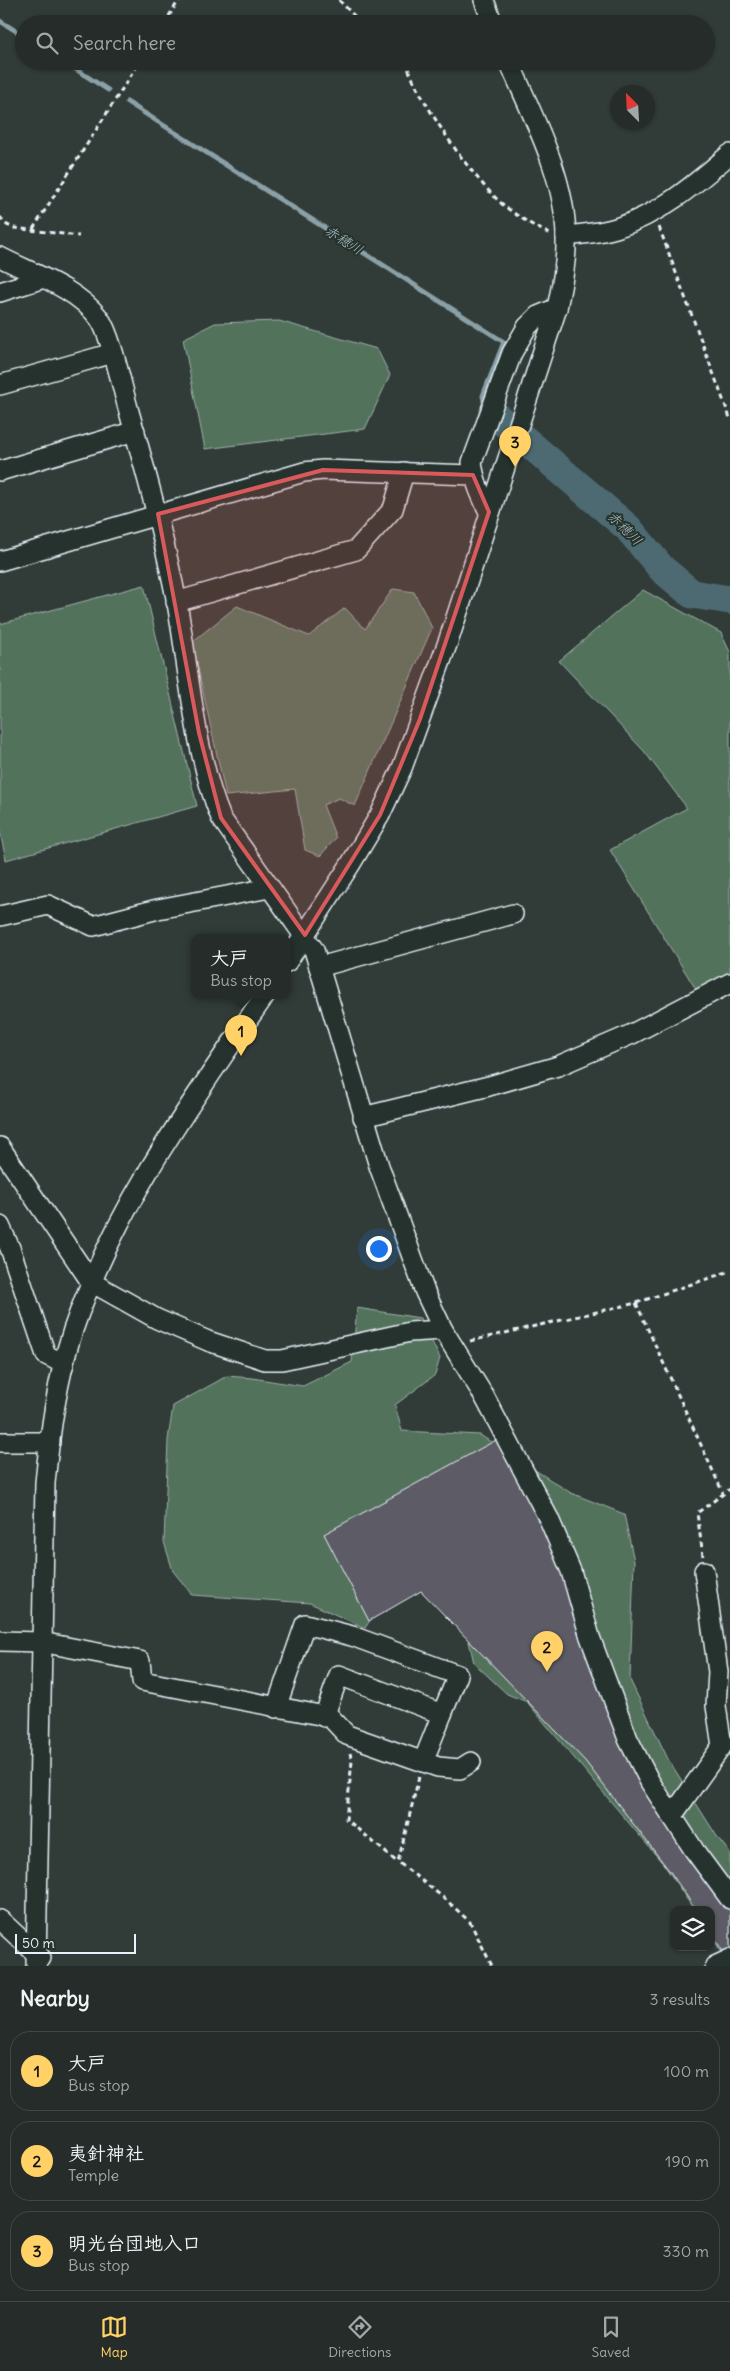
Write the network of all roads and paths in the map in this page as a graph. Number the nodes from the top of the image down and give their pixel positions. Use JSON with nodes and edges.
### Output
{"nodes":[{"id":1,"x":179,"y":0,"type":"edge"},
{"id":2,"x":339,"y":0,"type":"edge"},
{"id":3,"x":484,"y":0,"type":"edge"},
{"id":4,"x":170,"y":15,"type":"edge"},
{"id":5,"x":353,"y":15,"type":"edge"},
{"id":6,"x":490,"y":15,"type":"edge"},
{"id":7,"x":134,"y":70,"type":"edge"},
{"id":8,"x":410,"y":70,"type":"edge"},
{"id":9,"x":513,"y":70,"type":"edge"},
{"id":10,"x":730,"y":154,"type":"edge"},
{"id":11,"x":652,"y":213,"type":"junction"},
{"id":12,"x":0,"y":217,"type":"edge"},
{"id":13,"x":33,"y":229,"type":"junction"},
{"id":14,"x":79,"y":236,"type":"dead end"},
{"id":15,"x":566,"y":236,"type":"junction"},
{"id":16,"x":0,"y":257,"type":"edge"},
{"id":17,"x":41,"y":279,"type":"junction"},
{"id":18,"x":0,"y":292,"type":"edge"},
{"id":19,"x":557,"y":308,"type":"junction"},
{"id":20,"x":113,"y":353,"type":"junction"},
{"id":21,"x":0,"y":385,"type":"edge"},
{"id":22,"x":730,"y":418,"type":"edge"},
{"id":23,"x":135,"y":431,"type":"junction"},
{"id":24,"x":0,"y":471,"type":"edge"},
{"id":25,"x":404,"y":472,"type":"junction"},
{"id":26,"x":473,"y":475,"type":"junction"},
{"id":27,"x":489,"y":512,"type":"junction"},
{"id":28,"x":158,"y":514,"type":"junction"},
{"id":29,"x":0,"y":561,"type":"edge"},
{"id":30,"x":176,"y":602,"type":"junction"},
{"id":31,"x":269,"y":888,"type":"junction"},
{"id":32,"x":513,"y":914,"type":"dead end"},
{"id":33,"x":0,"y":916,"type":"edge"},
{"id":34,"x":305,"y":935,"type":"junction"},
{"id":35,"x":291,"y":956,"type":"edge"},
{"id":36,"x":319,"y":966,"type":"junction"},
{"id":37,"x":730,"y":983,"type":"edge"},
{"id":38,"x":262,"y":999,"type":"edge"},
{"id":39,"x":363,"y":1117,"type":"junction"},
{"id":40,"x":0,"y":1147,"type":"edge"},
{"id":41,"x":0,"y":1226,"type":"edge"},
{"id":42,"x":730,"y":1271,"type":"edge"},
{"id":43,"x":91,"y":1282,"type":"junction"},
{"id":44,"x":636,"y":1303,"type":"junction"},
{"id":45,"x":447,"y":1338,"type":"junction"},
{"id":46,"x":64,"y":1364,"type":"junction"},
{"id":47,"x":0,"y":1442,"type":"edge"},
{"id":48,"x":50,"y":1442,"type":"junction"},
{"id":49,"x":730,"y":1489,"type":"edge"},
{"id":50,"x":723,"y":1493,"type":"junction"},
{"id":51,"x":704,"y":1571,"type":"joint"},
{"id":52,"x":0,"y":1641,"type":"edge"},
{"id":53,"x":41,"y":1642,"type":"junction"},
{"id":54,"x":276,"y":1708,"type":"junction"},
{"id":55,"x":442,"y":1714,"type":"junction"},
{"id":56,"x":324,"y":1716,"type":"junction"},
{"id":57,"x":347,"y":1735,"type":"junction"},
{"id":58,"x":423,"y":1762,"type":"junction"},
{"id":59,"x":471,"y":1762,"type":"dead end"},
{"id":60,"x":672,"y":1816,"type":"junction"},
{"id":61,"x":398,"y":1862,"type":"junction"},
{"id":62,"x":730,"y":1899,"type":"edge"},
{"id":63,"x":0,"y":1920,"type":"edge"},
{"id":64,"x":730,"y":1959,"type":"edge"},
{"id":65,"x":40,"y":1962,"type":"edge"},
{"id":66,"x":492,"y":1966,"type":"edge"},
{"id":67,"x":715,"y":1966,"type":"edge"}],
"edges":[{"from":1,"to":4,"type":"path"},
{"from":2,"to":5,"type":"path"},
{"from":3,"to":6,"type":"street"},
{"from":7,"to":13,"type":"path"},
{"from":8,"to":15,"type":"path"},
{"from":9,"to":15,"type":"street"},
{"from":10,"to":11,"type":"street"},
{"from":11,"to":15,"type":"street"},
{"from":11,"to":22,"type":"path"},
{"from":12,"to":13,"type":"path"},
{"from":13,"to":14,"type":"path"},
{"from":15,"to":19,"type":"street"},
{"from":16,"to":17,"type":"street"},
{"from":17,"to":18,"type":"street"},
{"from":17,"to":20,"type":"street"},
{"from":19,"to":26,"type":"street"},
{"from":19,"to":27,"type":"street"},
{"from":20,"to":21,"type":"street"},
{"from":20,"to":23,"type":"street"},
{"from":23,"to":24,"type":"street"},
{"from":23,"to":28,"type":"street"},
{"from":25,"to":26,"type":"street"},
{"from":25,"to":28,"type":"street"},
{"from":25,"to":30,"type":"street"},
{"from":26,"to":27,"type":"street"},
{"from":27,"to":34,"type":"street"},
{"from":28,"to":29,"type":"street"},
{"from":28,"to":30,"type":"street"},
{"from":30,"to":31,"type":"street"},
{"from":31,"to":33,"type":"street"},
{"from":31,"to":34,"type":"street"},
{"from":32,"to":36,"type":"street"},
{"from":34,"to":35,"type":"street"},
{"from":34,"to":36,"type":"street"},
{"from":36,"to":39,"type":"street"},
{"from":37,"to":39,"type":"street"},
{"from":38,"to":43,"type":"street"},
{"from":39,"to":45,"type":"street"},
{"from":40,"to":43,"type":"street"},
{"from":41,"to":46,"type":"street"},
{"from":42,"to":44,"type":"path"},
{"from":43,"to":45,"type":"street"},
{"from":43,"to":46,"type":"street"},
{"from":44,"to":45,"type":"path"},
{"from":44,"to":50,"type":"path"},
{"from":45,"to":60,"type":"street"},
{"from":46,"to":48,"type":"street"},
{"from":47,"to":48,"type":"street"},
{"from":48,"to":53,"type":"street"},
{"from":49,"to":50,"type":"path"},
{"from":50,"to":51,"type":"path"},
{"from":51,"to":60,"type":"street"},
{"from":52,"to":53,"type":"street"},
{"from":53,"to":54,"type":"street"},
{"from":53,"to":65,"type":"street"},
{"from":54,"to":55,"type":"street"},
{"from":54,"to":56,"type":"street"},
{"from":55,"to":56,"type":"street"},
{"from":55,"to":58,"type":"street"},
{"from":56,"to":57,"type":"street"},
{"from":57,"to":58,"type":"street"},
{"from":57,"to":61,"type":"path"},
{"from":58,"to":59,"type":"street"},
{"from":58,"to":61,"type":"path"},
{"from":60,"to":62,"type":"street"},
{"from":61,"to":66,"type":"path"},
{"from":63,"to":65,"type":"street"},
{"from":64,"to":67,"type":"street"}]}
